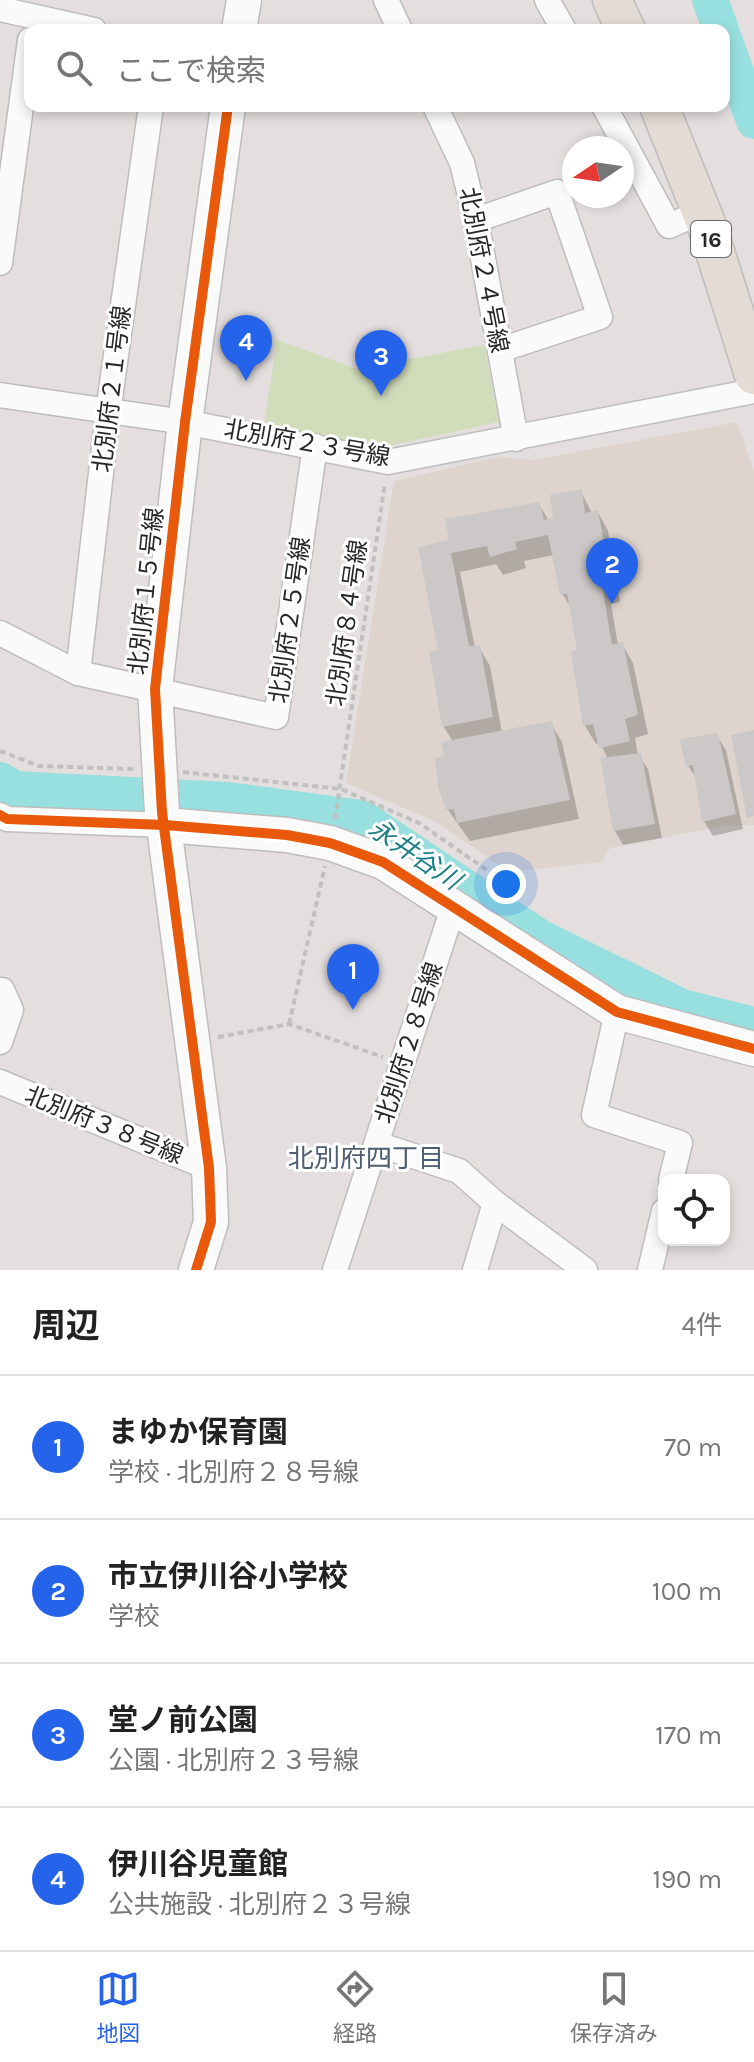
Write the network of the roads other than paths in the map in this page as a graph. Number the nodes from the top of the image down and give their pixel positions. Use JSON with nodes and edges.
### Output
{"nodes":[{"id":1,"x":244,"y":0,"type":"edge"},
{"id":2,"x":386,"y":0,"type":"edge"},
{"id":3,"x":547,"y":0,"type":"edge"},
{"id":4,"x":612,"y":0,"type":"edge"},
{"id":5,"x":0,"y":9,"type":"edge"},
{"id":6,"x":33,"y":22,"type":"edge"},
{"id":7,"x":240,"y":24,"type":"edge"},
{"id":8,"x":397,"y":24,"type":"edge"},
{"id":9,"x":561,"y":24,"type":"edge"},
{"id":10,"x":623,"y":24,"type":"edge"},
{"id":11,"x":24,"y":88,"type":"edge"},
{"id":12,"x":150,"y":112,"type":"edge"},
{"id":13,"x":227,"y":112,"type":"edge"},
{"id":14,"x":438,"y":112,"type":"edge"},
{"id":15,"x":607,"y":112,"type":"edge"},
{"id":16,"x":661,"y":112,"type":"edge"},
{"id":17,"x":701,"y":212,"type":"junction"},
{"id":18,"x":476,"y":220,"type":"junction"},
{"id":19,"x":0,"y":263,"type":"edge"},
{"id":20,"x":500,"y":350,"type":"junction"},
{"id":21,"x":754,"y":375,"type":"edge"},
{"id":22,"x":754,"y":391,"type":"edge"},
{"id":23,"x":0,"y":395,"type":"edge"},
{"id":24,"x":108,"y":412,"type":"junction"},
{"id":25,"x":185,"y":422,"type":"junction"},
{"id":26,"x":516,"y":439,"type":"junction"},
{"id":27,"x":315,"y":446,"type":"junction"},
{"id":28,"x":0,"y":633,"type":"edge"},
{"id":29,"x":78,"y":673,"type":"junction"},
{"id":30,"x":155,"y":689,"type":"junction"},
{"id":31,"x":0,"y":815,"type":"edge"},
{"id":32,"x":164,"y":819,"type":"junction"},
{"id":33,"x":453,"y":908,"type":"junction"},
{"id":34,"x":0,"y":990,"type":"edge"},
{"id":35,"x":617,"y":1012,"type":"junction"},
{"id":36,"x":0,"y":1042,"type":"edge"},
{"id":37,"x":754,"y":1049,"type":"edge"},
{"id":38,"x":0,"y":1082,"type":"edge"},
{"id":39,"x":377,"y":1144,"type":"junction"},
{"id":40,"x":209,"y":1168,"type":"junction"},
{"id":41,"x":672,"y":1174,"type":"edge"},
{"id":42,"x":495,"y":1203,"type":"junction"},
{"id":43,"x":658,"y":1236,"type":"edge"},
{"id":44,"x":196,"y":1270,"type":"edge"},
{"id":45,"x":335,"y":1270,"type":"edge"},
{"id":46,"x":475,"y":1270,"type":"edge"},
{"id":47,"x":585,"y":1270,"type":"edge"},
{"id":48,"x":650,"y":1270,"type":"edge"}],
"edges":[{"from":1,"to":7,"type":"street"},
{"from":2,"to":8,"type":"street"},
{"from":3,"to":9,"type":"street"},
{"from":4,"to":10,"type":"main road"},
{"from":5,"to":6,"type":"street"},
{"from":11,"to":19,"type":"street"},
{"from":12,"to":24,"type":"street","name":"北別府２１号線"},
{"from":13,"to":25,"type":"street","name":"北別府１５号線"},
{"from":14,"to":18,"type":"street","name":"北別府２４号線"},
{"from":15,"to":17,"type":"street"},
{"from":16,"to":17,"type":"main road","number":"16"},
{"from":17,"to":21,"type":"main road","number":"16"},
{"from":18,"to":20,"type":"street","name":"北別府２４号線"},
{"from":18,"to":20,"type":"street"},
{"from":20,"to":26,"type":"street","name":"北別府２４号線"},
{"from":22,"to":26,"type":"street","name":"北別府２３号線"},
{"from":23,"to":24,"type":"street","name":"北別府２３号線"},
{"from":24,"to":25,"type":"street","name":"北別府２３号線"},
{"from":24,"to":29,"type":"street","name":"北別府２１号線"},
{"from":25,"to":27,"type":"street","name":"北別府２３号線"},
{"from":25,"to":30,"type":"street","name":"北別府１５号線"},
{"from":26,"to":27,"type":"street","name":"北別府２３号線"},
{"from":27,"to":30,"type":"street","name":"北別府２５号線"},
{"from":28,"to":29,"type":"street"},
{"from":29,"to":30,"type":"street"},
{"from":30,"to":32,"type":"street","name":"北別府１５号線"},
{"from":31,"to":32,"type":"street"},
{"from":32,"to":33,"type":"street"},
{"from":32,"to":40,"type":"street","name":"北別府１５号線"},
{"from":33,"to":35,"type":"street"},
{"from":33,"to":39,"type":"street","name":"北別府２８号線"},
{"from":34,"to":36,"type":"street"},
{"from":35,"to":37,"type":"street"},
{"from":35,"to":41,"type":"street"},
{"from":38,"to":40,"type":"street","name":"北別府３８号線"},
{"from":39,"to":42,"type":"street"},
{"from":39,"to":45,"type":"street","name":"北別府２８号線"},
{"from":40,"to":44,"type":"street","name":"北別府１５号線"},
{"from":42,"to":46,"type":"street"},
{"from":42,"to":47,"type":"street"},
{"from":43,"to":48,"type":"street"}]}
